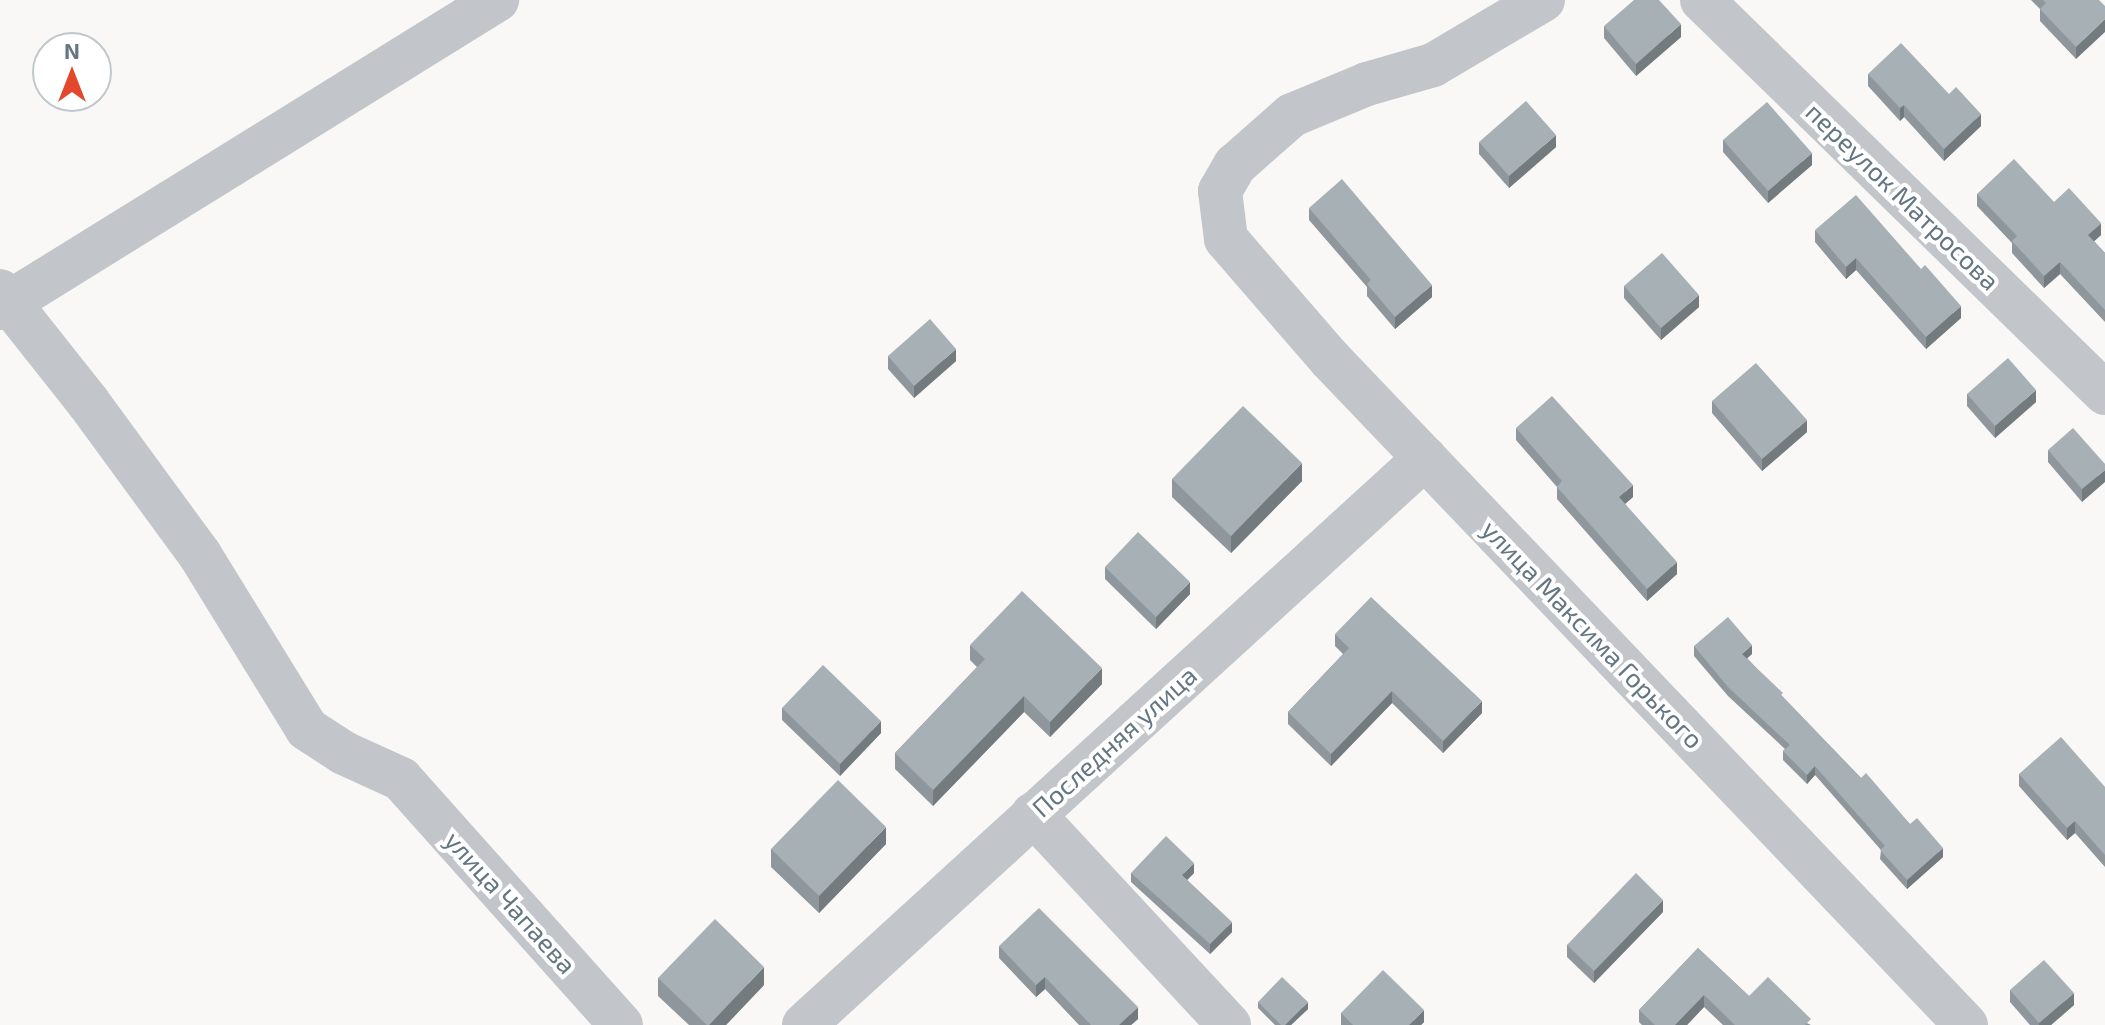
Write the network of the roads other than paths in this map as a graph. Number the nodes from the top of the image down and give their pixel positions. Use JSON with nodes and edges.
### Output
{"nodes":[{"id":1,"x":497,"y":0,"type":"edge"},
{"id":2,"x":1543,"y":0,"type":"edge"},
{"id":3,"x":1702,"y":0,"type":"edge"},
{"id":4,"x":3,"y":301,"type":"edge"},
{"id":5,"x":2105,"y":393,"type":"edge"},
{"id":6,"x":1425,"y":458,"type":"junction"},
{"id":7,"x":1033,"y":814,"type":"junction"},
{"id":8,"x":621,"y":1025,"type":"edge"},
{"id":9,"x":804,"y":1025,"type":"edge"},
{"id":10,"x":1229,"y":1025,"type":"edge"},
{"id":11,"x":1966,"y":1025,"type":"edge"}],
"edges":[{"from":1,"to":4,"type":"street"},
{"from":2,"to":6,"type":"street","name":"улица Максима Горького"},
{"from":3,"to":5,"type":"street","name":"переулок Матросова"},
{"from":4,"to":8,"type":"street","name":"улица Чапаева"},
{"from":6,"to":7,"type":"street","name":"Последняя улица"},
{"from":6,"to":11,"type":"street","name":"улица Максима Горького"},
{"from":7,"to":9,"type":"street","name":"Последняя улица"},
{"from":7,"to":10,"type":"street"}]}
